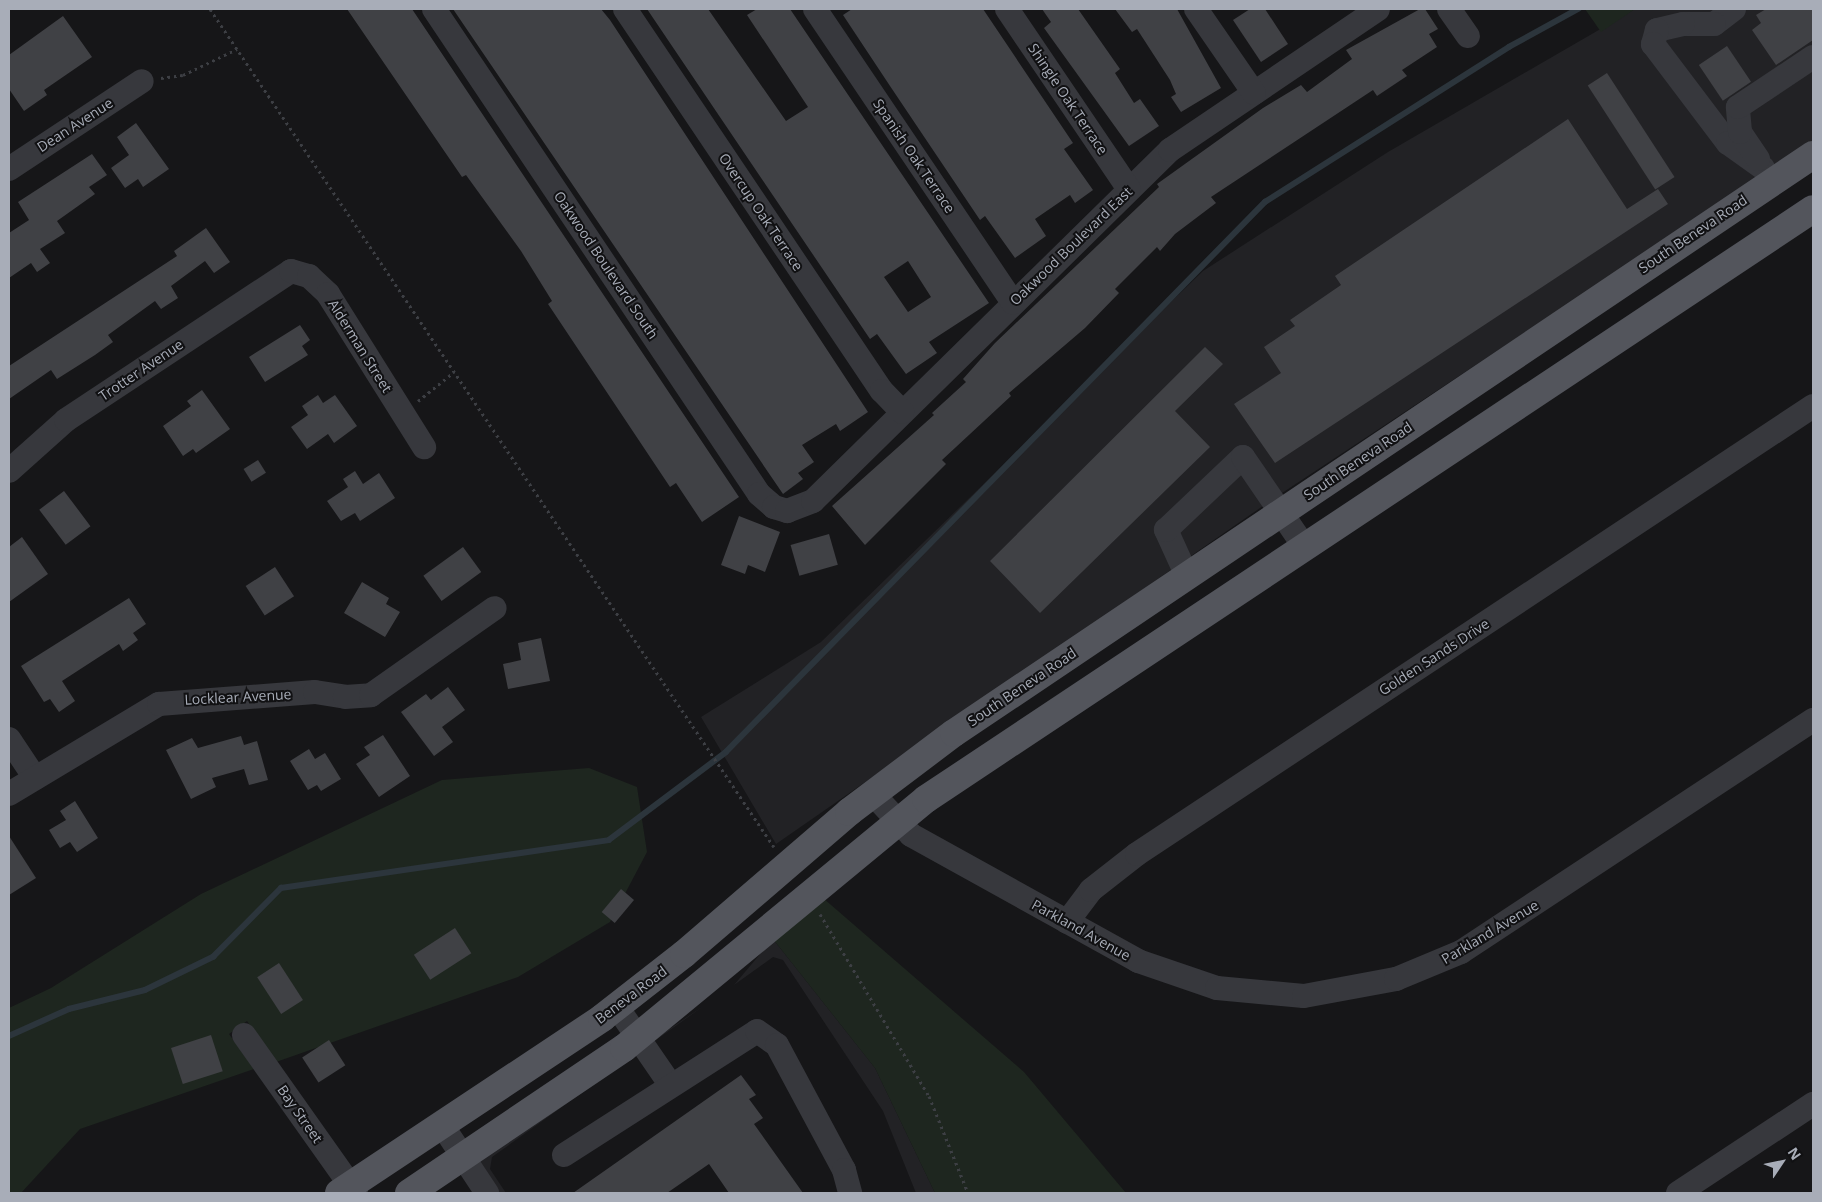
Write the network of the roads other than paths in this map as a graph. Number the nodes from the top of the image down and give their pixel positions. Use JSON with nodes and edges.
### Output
{"nodes":[{"id":1,"x":434,"y":9,"type":"edge"},
{"id":2,"x":625,"y":9,"type":"edge"},
{"id":3,"x":815,"y":9,"type":"edge"},
{"id":4,"x":1007,"y":9,"type":"edge"},
{"id":5,"x":1196,"y":9,"type":"edge"},
{"id":6,"x":1378,"y":9,"type":"edge"},
{"id":7,"x":1449,"y":9,"type":"edge"},
{"id":8,"x":1734,"y":9,"type":"edge"},
{"id":9,"x":1468,"y":36,"type":"dead end"},
{"id":10,"x":1813,"y":57,"type":"edge"},
{"id":11,"x":142,"y":81,"type":"road end"},
{"id":12,"x":1254,"y":93,"type":"junction"},
{"id":13,"x":1813,"y":155,"type":"edge"},
{"id":14,"x":9,"y":169,"type":"edge"},
{"id":15,"x":1768,"y":174,"type":"junction"},
{"id":16,"x":1129,"y":189,"type":"junction"},
{"id":17,"x":1813,"y":209,"type":"edge"},
{"id":18,"x":279,"y":276,"type":"joint"},
{"id":19,"x":1013,"y":303,"type":"junction"},
{"id":20,"x":1813,"y":406,"type":"edge"},
{"id":21,"x":902,"y":412,"type":"junction"},
{"id":22,"x":424,"y":447,"type":"dead end"},
{"id":23,"x":9,"y":471,"type":"edge"},
{"id":24,"x":787,"y":510,"type":"joint"},
{"id":25,"x":1281,"y":512,"type":"junction"},
{"id":26,"x":1304,"y":546,"type":"junction"},
{"id":27,"x":1187,"y":576,"type":"junction"},
{"id":28,"x":494,"y":608,"type":"dead end"},
{"id":29,"x":1813,"y":720,"type":"edge"},
{"id":30,"x":9,"y":739,"type":"edge"},
{"id":31,"x":904,"y":770,"type":"joint"},
{"id":32,"x":35,"y":778,"type":"junction"},
{"id":33,"x":872,"y":793,"type":"junction"},
{"id":34,"x":9,"y":794,"type":"edge"},
{"id":35,"x":898,"y":820,"type":"junction"},
{"id":36,"x":1067,"y":922,"type":"junction"},
{"id":37,"x":617,"y":1007,"type":"junction"},
{"id":38,"x":244,"y":1035,"type":"dead end"},
{"id":39,"x":638,"y":1037,"type":"junction"},
{"id":40,"x":670,"y":1084,"type":"junction"},
{"id":41,"x":1813,"y":1104,"type":"edge"},
{"id":42,"x":442,"y":1125,"type":"junction"},
{"id":43,"x":564,"y":1155,"type":"dead end"},
{"id":44,"x":464,"y":1156,"type":"junction"},
{"id":45,"x":349,"y":1191,"type":"edge"},
{"id":46,"x":408,"y":1193,"type":"edge"},
{"id":47,"x":487,"y":1193,"type":"edge"},
{"id":48,"x":850,"y":1193,"type":"edge"},
{"id":49,"x":1678,"y":1193,"type":"edge"}],
"edges":[{"from":1,"to":24,"type":"street","name":"Oakwood Boulevard South"},
{"from":2,"to":21,"type":"street","name":"Overcup Oak Terrace"},
{"from":3,"to":19,"type":"street","name":"Spanish Oak Terrace"},
{"from":4,"to":16,"type":"street","name":"Shingle Oak Terrace"},
{"from":5,"to":12,"type":"street"},
{"from":6,"to":12,"type":"street","name":"Oakwood Boulevard East"},
{"from":7,"to":9,"type":"street"},
{"from":8,"to":15,"type":"street"},
{"from":10,"to":15,"type":"street"},
{"from":11,"to":14,"type":"street","name":"Dean Avenue"},
{"from":12,"to":16,"type":"street","name":"Oakwood Boulevard East"},
{"from":13,"to":15,"type":"main road","name":"South Beneva Road"},
{"from":15,"to":25,"type":"main road","name":"South Beneva Road"},
{"from":16,"to":19,"type":"street","name":"Oakwood Boulevard East"},
{"from":17,"to":26,"type":"main road"},
{"from":18,"to":22,"type":"street","name":"Alderman Street"},
{"from":18,"to":23,"type":"street","name":"Trotter Avenue"},
{"from":19,"to":21,"type":"street","name":"Oakwood Boulevard East"},
{"from":20,"to":36,"type":"street","name":"Golden Sands Drive"},
{"from":21,"to":24,"type":"street","name":"Oakwood Boulevard East"},
{"from":25,"to":26,"type":"street"},
{"from":25,"to":27,"type":"main road","name":"South Beneva Road"},
{"from":25,"to":27,"type":"street"},
{"from":26,"to":35,"type":"main road"},
{"from":27,"to":31,"type":"main road","name":"South Beneva Road"},
{"from":28,"to":32,"type":"street","name":"Locklear Avenue"},
{"from":29,"to":36,"type":"street","name":"Parkland Avenue"},
{"from":30,"to":32,"type":"street"},
{"from":31,"to":33,"type":"main road","name":"Beneva Road"},
{"from":32,"to":34,"type":"street","name":"Locklear Avenue"},
{"from":33,"to":35,"type":"street","name":"Parkland Avenue"},
{"from":33,"to":37,"type":"main road","name":"Beneva Road"},
{"from":35,"to":36,"type":"street","name":"Parkland Avenue"},
{"from":35,"to":39,"type":"main road"},
{"from":37,"to":39,"type":"street"},
{"from":37,"to":42,"type":"main road","name":"Beneva Road"},
{"from":38,"to":45,"type":"street","name":"Bay Street"},
{"from":39,"to":40,"type":"street"},
{"from":39,"to":44,"type":"main road"},
{"from":40,"to":43,"type":"street"},
{"from":40,"to":48,"type":"street"},
{"from":41,"to":49,"type":"street"},
{"from":42,"to":44,"type":"street"},
{"from":42,"to":45,"type":"main road","name":"Beneva Road"},
{"from":44,"to":46,"type":"main road"},
{"from":44,"to":47,"type":"street"}]}
